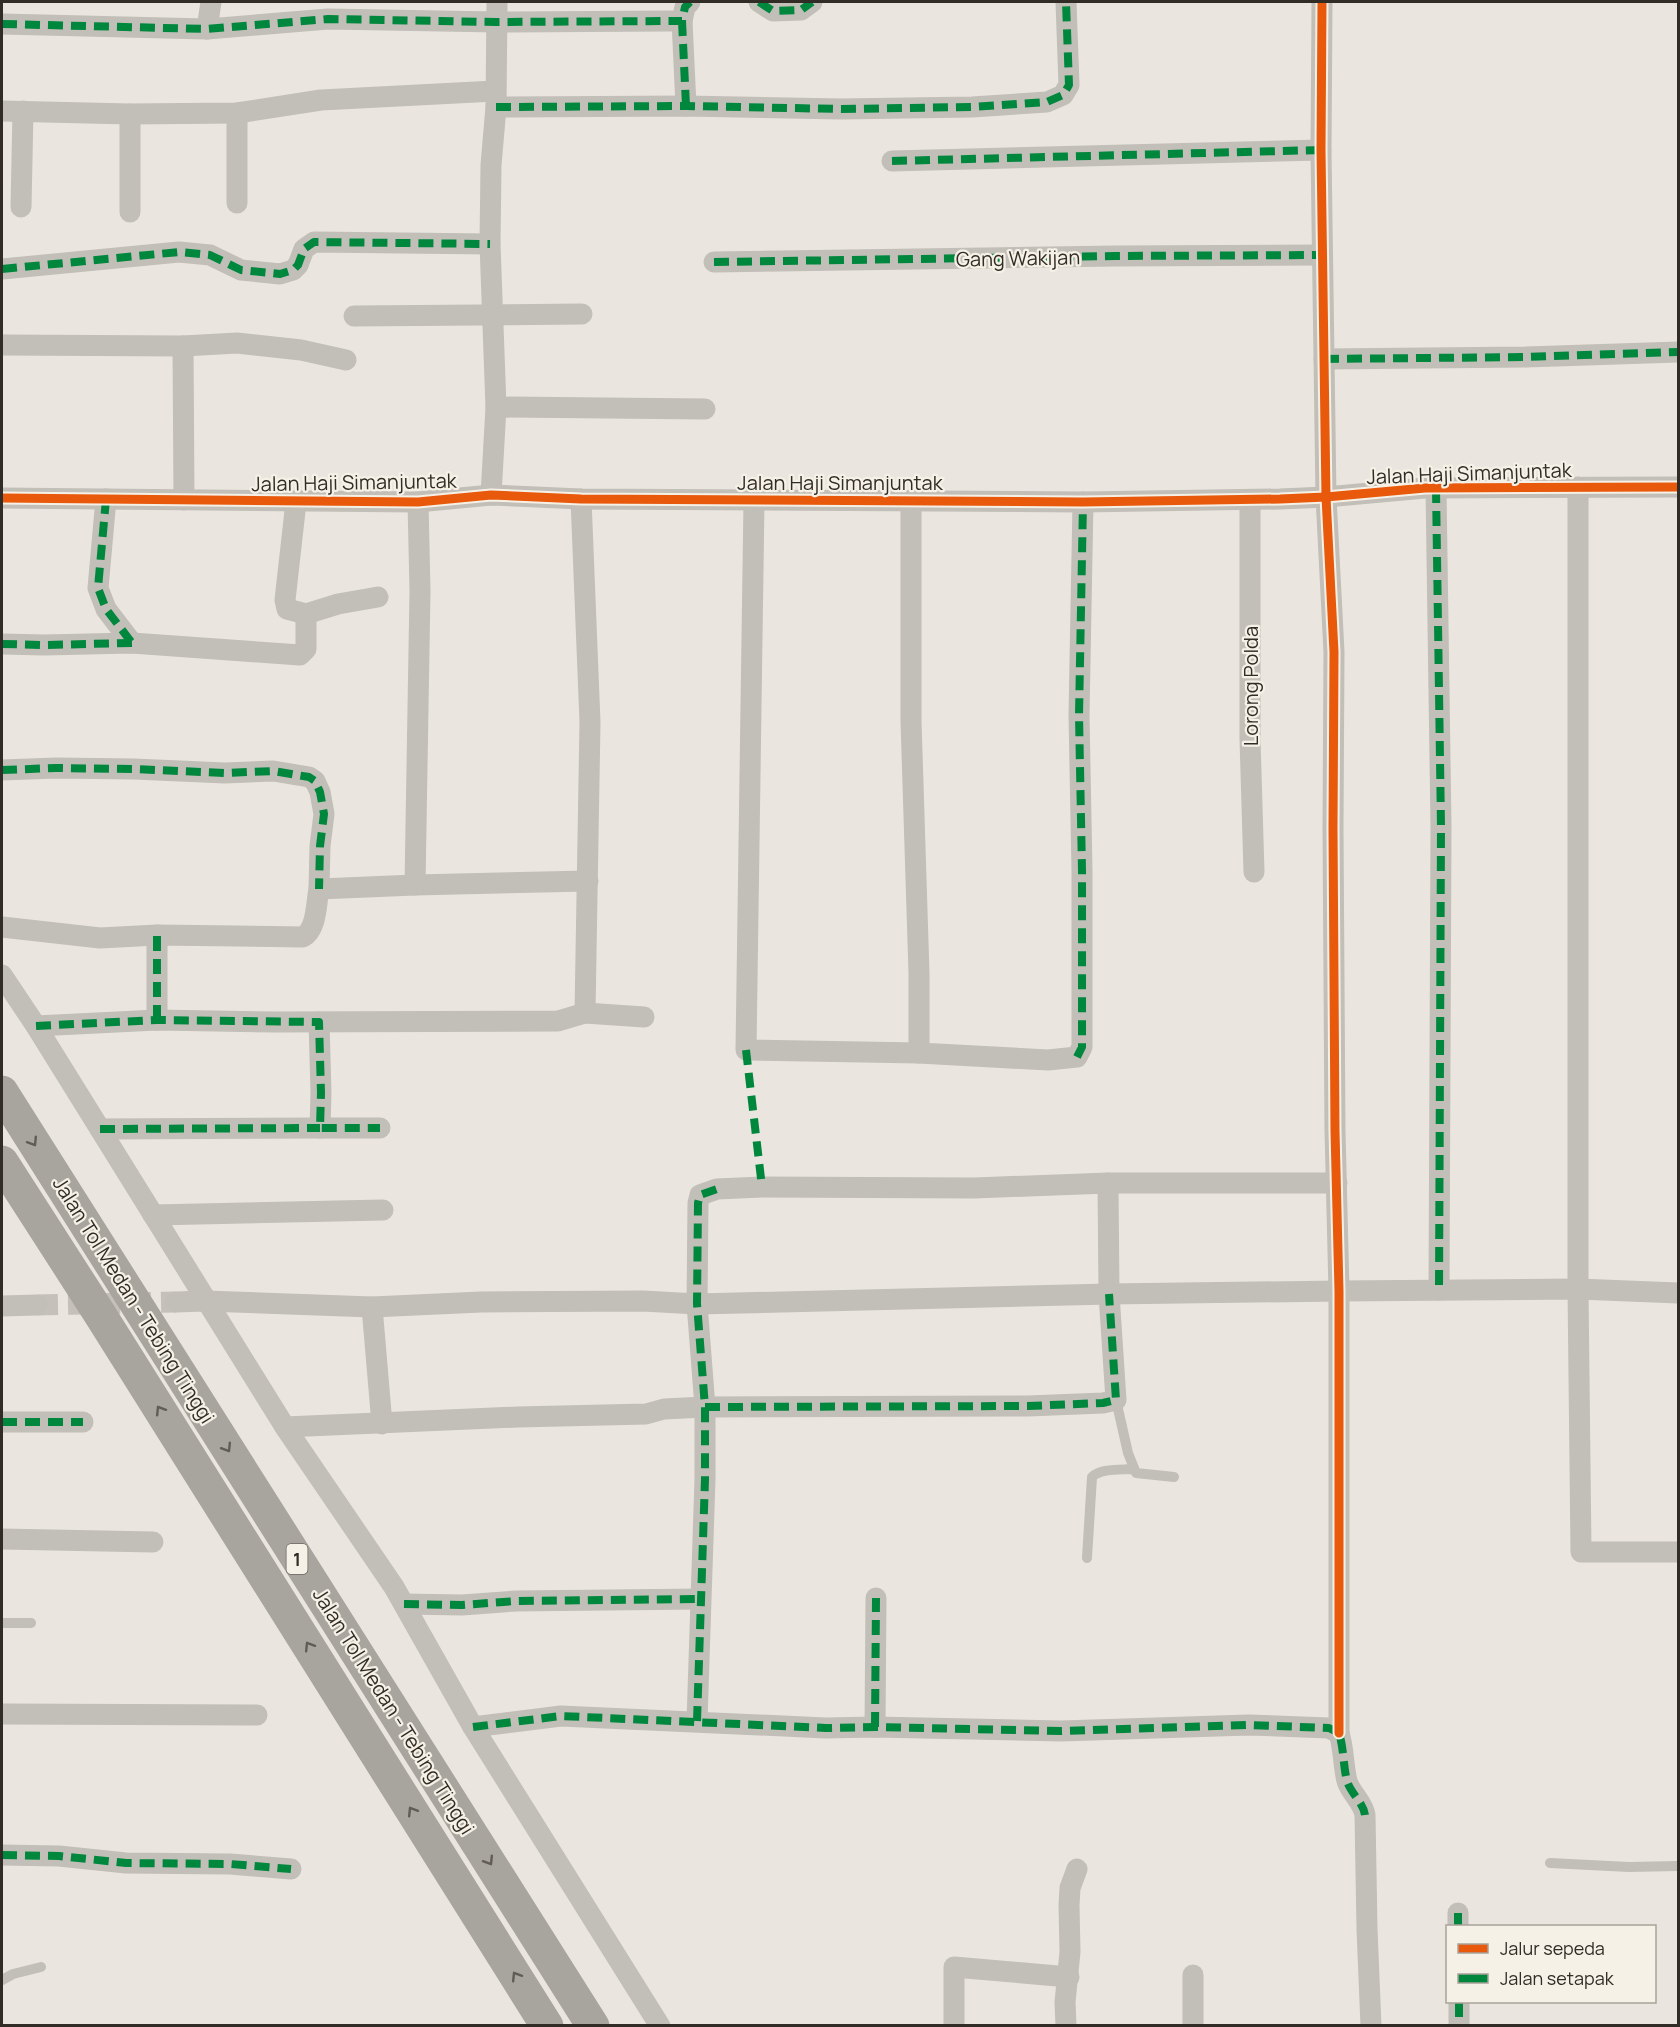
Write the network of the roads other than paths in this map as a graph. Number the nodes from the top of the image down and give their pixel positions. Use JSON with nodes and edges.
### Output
{"nodes":[{"id":1,"x":211,"y":2,"type":"edge"},
{"id":2,"x":759,"y":2,"type":"edge"},
{"id":3,"x":812,"y":2,"type":"edge"},
{"id":4,"x":1066,"y":2,"type":"edge"},
{"id":5,"x":1322,"y":2,"type":"edge"},
{"id":6,"x":686,"y":11,"type":"edge"},
{"id":7,"x":496,"y":12,"type":"edge"},
{"id":8,"x":2,"y":24,"type":"edge"},
{"id":9,"x":207,"y":29,"type":"junction"},
{"id":10,"x":496,"y":99,"type":"junction"},
{"id":11,"x":686,"y":106,"type":"junction"},
{"id":12,"x":2,"y":111,"type":"edge"},
{"id":13,"x":23,"y":111,"type":"junction"},
{"id":14,"x":237,"y":113,"type":"junction"},
{"id":15,"x":130,"y":114,"type":"junction"},
{"id":16,"x":1321,"y":150,"type":"junction"},
{"id":17,"x":892,"y":160,"type":"dead end"},
{"id":18,"x":237,"y":203,"type":"dead end"},
{"id":19,"x":21,"y":207,"type":"dead end"},
{"id":20,"x":130,"y":212,"type":"dead end"},
{"id":21,"x":490,"y":244,"type":"junction"},
{"id":22,"x":1322,"y":255,"type":"junction"},
{"id":23,"x":714,"y":262,"type":"dead end"},
{"id":24,"x":2,"y":268,"type":"edge"},
{"id":25,"x":493,"y":314,"type":"junction"},
{"id":26,"x":582,"y":314,"type":"dead end"},
{"id":27,"x":354,"y":316,"type":"dead end"},
{"id":28,"x":2,"y":345,"type":"edge"},
{"id":29,"x":183,"y":346,"type":"junction"},
{"id":30,"x":1678,"y":352,"type":"edge"},
{"id":31,"x":1324,"y":359,"type":"junction"},
{"id":32,"x":345,"y":360,"type":"dead end"},
{"id":33,"x":496,"y":407,"type":"junction"},
{"id":34,"x":705,"y":409,"type":"dead end"},
{"id":35,"x":1578,"y":487,"type":"junction"},
{"id":36,"x":1678,"y":487,"type":"edge"},
{"id":37,"x":1436,"y":488,"type":"junction"},
{"id":38,"x":490,"y":495,"type":"junction"},
{"id":39,"x":1326,"y":497,"type":"junction"},
{"id":40,"x":2,"y":498,"type":"edge"},
{"id":41,"x":106,"y":499,"type":"junction"},
{"id":42,"x":581,"y":499,"type":"junction"},
{"id":43,"x":184,"y":500,"type":"junction"},
{"id":44,"x":911,"y":500,"type":"junction"},
{"id":45,"x":1250,"y":500,"type":"junction"},
{"id":46,"x":754,"y":501,"type":"junction"},
{"id":47,"x":296,"y":502,"type":"junction"},
{"id":48,"x":418,"y":502,"type":"junction"},
{"id":49,"x":1083,"y":502,"type":"junction"},
{"id":50,"x":378,"y":597,"type":"dead end"},
{"id":51,"x":306,"y":614,"type":"junction"},
{"id":52,"x":132,"y":643,"type":"junction"},
{"id":53,"x":2,"y":644,"type":"edge"},
{"id":54,"x":2,"y":770,"type":"edge"},
{"id":55,"x":1254,"y":872,"type":"dead end"},
{"id":56,"x":588,"y":881,"type":"junction"},
{"id":57,"x":415,"y":885,"type":"junction"},
{"id":58,"x":319,"y":889,"type":"junction"},
{"id":59,"x":2,"y":927,"type":"edge"},
{"id":60,"x":157,"y":935,"type":"junction"},
{"id":61,"x":2,"y":975,"type":"edge"},
{"id":62,"x":585,"y":1013,"type":"junction"},
{"id":63,"x":644,"y":1017,"type":"dead end"},
{"id":64,"x":157,"y":1020,"type":"junction"},
{"id":65,"x":319,"y":1022,"type":"junction"},
{"id":66,"x":36,"y":1026,"type":"junction"},
{"id":67,"x":920,"y":1053,"type":"junction"},
{"id":68,"x":2,"y":1092,"type":"edge"},
{"id":69,"x":320,"y":1128,"type":"junction"},
{"id":70,"x":380,"y":1128,"type":"dead end"},
{"id":71,"x":100,"y":1129,"type":"junction"},
{"id":72,"x":2,"y":1162,"type":"edge"},
{"id":73,"x":1108,"y":1183,"type":"junction"},
{"id":74,"x":1337,"y":1183,"type":"junction"},
{"id":75,"x":383,"y":1210,"type":"dead end"},
{"id":76,"x":153,"y":1215,"type":"junction"},
{"id":77,"x":1578,"y":1289,"type":"junction"},
{"id":78,"x":1439,"y":1290,"type":"junction"},
{"id":79,"x":1339,"y":1291,"type":"junction"},
{"id":80,"x":1678,"y":1293,"type":"edge"},
{"id":81,"x":1109,"y":1294,"type":"junction"},
{"id":82,"x":206,"y":1301,"type":"junction"},
{"id":83,"x":176,"y":1302,"type":"tunnel mouth"},
{"id":84,"x":697,"y":1304,"type":"junction"},
{"id":85,"x":37,"y":1305,"type":"tunnel mouth"},
{"id":86,"x":2,"y":1306,"type":"edge"},
{"id":87,"x":372,"y":1307,"type":"junction"},
{"id":88,"x":1116,"y":1400,"type":"junction"},
{"id":89,"x":705,"y":1407,"type":"junction"},
{"id":90,"x":2,"y":1422,"type":"edge"},
{"id":91,"x":83,"y":1422,"type":"dead end"},
{"id":92,"x":382,"y":1424,"type":"junction"},
{"id":93,"x":285,"y":1427,"type":"junction"},
{"id":94,"x":1133,"y":1469,"type":"junction"},
{"id":95,"x":1174,"y":1476,"type":"dead end"},
{"id":96,"x":2,"y":1539,"type":"edge"},
{"id":97,"x":153,"y":1542,"type":"dead end"},
{"id":98,"x":1678,"y":1552,"type":"edge"},
{"id":99,"x":1087,"y":1558,"type":"dead end"},
{"id":100,"x":876,"y":1598,"type":"dead end"},
{"id":101,"x":700,"y":1599,"type":"junction"},
{"id":102,"x":404,"y":1604,"type":"junction"},
{"id":103,"x":2,"y":1623,"type":"edge"},
{"id":104,"x":31,"y":1623,"type":"dead end"},
{"id":105,"x":2,"y":1714,"type":"edge"},
{"id":106,"x":257,"y":1715,"type":"dead end"},
{"id":107,"x":697,"y":1721,"type":"junction"},
{"id":108,"x":473,"y":1727,"type":"junction"},
{"id":109,"x":875,"y":1727,"type":"junction"},
{"id":110,"x":1339,"y":1733,"type":"junction"},
{"id":111,"x":2,"y":1855,"type":"edge"},
{"id":112,"x":1550,"y":1863,"type":"dead end"},
{"id":113,"x":1678,"y":1866,"type":"edge"},
{"id":114,"x":291,"y":1869,"type":"dead end"},
{"id":115,"x":1077,"y":1869,"type":"dead end"},
{"id":116,"x":41,"y":1967,"type":"dead end"},
{"id":117,"x":1192,"y":1975,"type":"dead end"},
{"id":118,"x":1069,"y":1977,"type":"junction"},
{"id":119,"x":2,"y":1980,"type":"edge"},
{"id":120,"x":1459,"y":2003,"type":"edge"},
{"id":121,"x":1065,"y":2015,"type":"edge"},
{"id":122,"x":548,"y":2025,"type":"edge"},
{"id":123,"x":593,"y":2025,"type":"edge"},
{"id":124,"x":660,"y":2025,"type":"edge"},
{"id":125,"x":954,"y":2025,"type":"edge"},
{"id":126,"x":1193,"y":2025,"type":"edge"},
{"id":127,"x":1371,"y":2025,"type":"edge"},
{"id":128,"x":1459,"y":2025,"type":"edge"}],
"edges":[{"from":1,"to":9,"type":"street"},
{"from":2,"to":3,"type":"street"},
{"from":4,"to":11,"type":"street"},
{"from":5,"to":16,"type":"street"},
{"from":6,"to":7,"type":"street"},
{"from":6,"to":11,"type":"street"},
{"from":7,"to":9,"type":"street"},
{"from":7,"to":10,"type":"street"},
{"from":8,"to":9,"type":"street"},
{"from":10,"to":11,"type":"street"},
{"from":10,"to":14,"type":"street"},
{"from":10,"to":21,"type":"street"},
{"from":12,"to":13,"type":"street"},
{"from":13,"to":15,"type":"street"},
{"from":13,"to":19,"type":"street"},
{"from":14,"to":15,"type":"street"},
{"from":14,"to":18,"type":"street"},
{"from":15,"to":20,"type":"street"},
{"from":16,"to":17,"type":"street"},
{"from":16,"to":22,"type":"street"},
{"from":21,"to":24,"type":"street"},
{"from":21,"to":25,"type":"street"},
{"from":22,"to":23,"type":"street","name":"Gang Wakijan"},
{"from":22,"to":31,"type":"street"},
{"from":25,"to":26,"type":"street"},
{"from":25,"to":27,"type":"street"},
{"from":25,"to":33,"type":"street"},
{"from":28,"to":29,"type":"street"},
{"from":29,"to":32,"type":"street"},
{"from":29,"to":43,"type":"street"},
{"from":30,"to":31,"type":"street"},
{"from":31,"to":39,"type":"street"},
{"from":33,"to":34,"type":"street"},
{"from":33,"to":38,"type":"street"},
{"from":35,"to":36,"type":"street","name":"Jalan Haji Simanjuntak"},
{"from":35,"to":37,"type":"street","name":"Jalan Haji Simanjuntak"},
{"from":35,"to":77,"type":"street"},
{"from":37,"to":39,"type":"street","name":"Jalan Haji Simanjuntak"},
{"from":37,"to":78,"type":"street"},
{"from":38,"to":42,"type":"street","name":"Jalan Haji Simanjuntak"},
{"from":38,"to":48,"type":"street","name":"Jalan Haji Simanjuntak"},
{"from":39,"to":45,"type":"street","name":"Jalan Haji Simanjuntak"},
{"from":39,"to":74,"type":"street"},
{"from":40,"to":41,"type":"street","name":"Jalan Haji Simanjuntak"},
{"from":41,"to":43,"type":"street","name":"Jalan Haji Simanjuntak"},
{"from":41,"to":52,"type":"street"},
{"from":42,"to":46,"type":"street","name":"Jalan Haji Simanjuntak"},
{"from":42,"to":56,"type":"street"},
{"from":43,"to":47,"type":"street","name":"Jalan Haji Simanjuntak"},
{"from":44,"to":46,"type":"street","name":"Jalan Haji Simanjuntak"},
{"from":44,"to":49,"type":"street","name":"Jalan Haji Simanjuntak"},
{"from":44,"to":67,"type":"street"},
{"from":45,"to":49,"type":"street","name":"Jalan Haji Simanjuntak"},
{"from":45,"to":55,"type":"street","name":"Lorong Polda"},
{"from":46,"to":67,"type":"street"},
{"from":47,"to":48,"type":"street","name":"Jalan Haji Simanjuntak"},
{"from":47,"to":51,"type":"street"},
{"from":48,"to":57,"type":"street"},
{"from":49,"to":67,"type":"street"},
{"from":50,"to":51,"type":"street"},
{"from":51,"to":52,"type":"street"},
{"from":52,"to":53,"type":"street"},
{"from":54,"to":58,"type":"street"},
{"from":56,"to":57,"type":"street"},
{"from":56,"to":62,"type":"street"},
{"from":57,"to":58,"type":"street"},
{"from":58,"to":60,"type":"street"},
{"from":59,"to":60,"type":"street"},
{"from":60,"to":64,"type":"street"},
{"from":61,"to":66,"type":"street"},
{"from":62,"to":63,"type":"street"},
{"from":62,"to":65,"type":"street"},
{"from":64,"to":65,"type":"street"},
{"from":64,"to":66,"type":"street"},
{"from":65,"to":69,"type":"street"},
{"from":66,"to":71,"type":"street"},
{"from":68,"to":123,"type":"highway","name":"Jalan Tol Medan - Tebing Tinggi","number":"1","one_way":true},
{"from":69,"to":70,"type":"street"},
{"from":69,"to":71,"type":"street"},
{"from":71,"to":76,"type":"street"},
{"from":122,"to":72,"type":"highway","name":"Jalan Tol Medan - Tebing Tinggi","number":"1","one_way":true},
{"from":73,"to":74,"type":"street"},
{"from":73,"to":81,"type":"street"},
{"from":73,"to":84,"type":"street"},
{"from":74,"to":79,"type":"street"},
{"from":75,"to":76,"type":"street"},
{"from":76,"to":82,"type":"street"},
{"from":77,"to":78,"type":"street"},
{"from":77,"to":80,"type":"street"},
{"from":77,"to":98,"type":"street"},
{"from":78,"to":79,"type":"street"},
{"from":79,"to":81,"type":"street"},
{"from":79,"to":110,"type":"street"},
{"from":81,"to":84,"type":"street"},
{"from":81,"to":88,"type":"street"},
{"from":82,"to":83,"type":"street"},
{"from":82,"to":87,"type":"street"},
{"from":82,"to":93,"type":"street"},
{"from":84,"to":87,"type":"street"},
{"from":84,"to":89,"type":"street"},
{"from":85,"to":86,"type":"street"},
{"from":87,"to":92,"type":"street"},
{"from":88,"to":89,"type":"street"},
{"from":88,"to":94,"type":"lane"},
{"from":89,"to":92,"type":"street"},
{"from":89,"to":101,"type":"street"},
{"from":90,"to":91,"type":"street"},
{"from":92,"to":93,"type":"street"},
{"from":93,"to":102,"type":"street"},
{"from":94,"to":95,"type":"lane"},
{"from":94,"to":99,"type":"lane"},
{"from":96,"to":97,"type":"street"},
{"from":100,"to":109,"type":"street"},
{"from":101,"to":102,"type":"street"},
{"from":101,"to":107,"type":"street"},
{"from":102,"to":108,"type":"street"},
{"from":103,"to":104,"type":"lane"},
{"from":105,"to":106,"type":"street"},
{"from":107,"to":108,"type":"street"},
{"from":107,"to":109,"type":"street"},
{"from":108,"to":124,"type":"street"},
{"from":109,"to":110,"type":"street"},
{"from":110,"to":127,"type":"street"},
{"from":111,"to":114,"type":"street"},
{"from":112,"to":113,"type":"lane"},
{"from":115,"to":118,"type":"street"},
{"from":116,"to":119,"type":"lane"},
{"from":117,"to":126,"type":"street"},
{"from":118,"to":121,"type":"street"},
{"from":118,"to":125,"type":"street"},
{"from":120,"to":128,"type":"street"}]}
